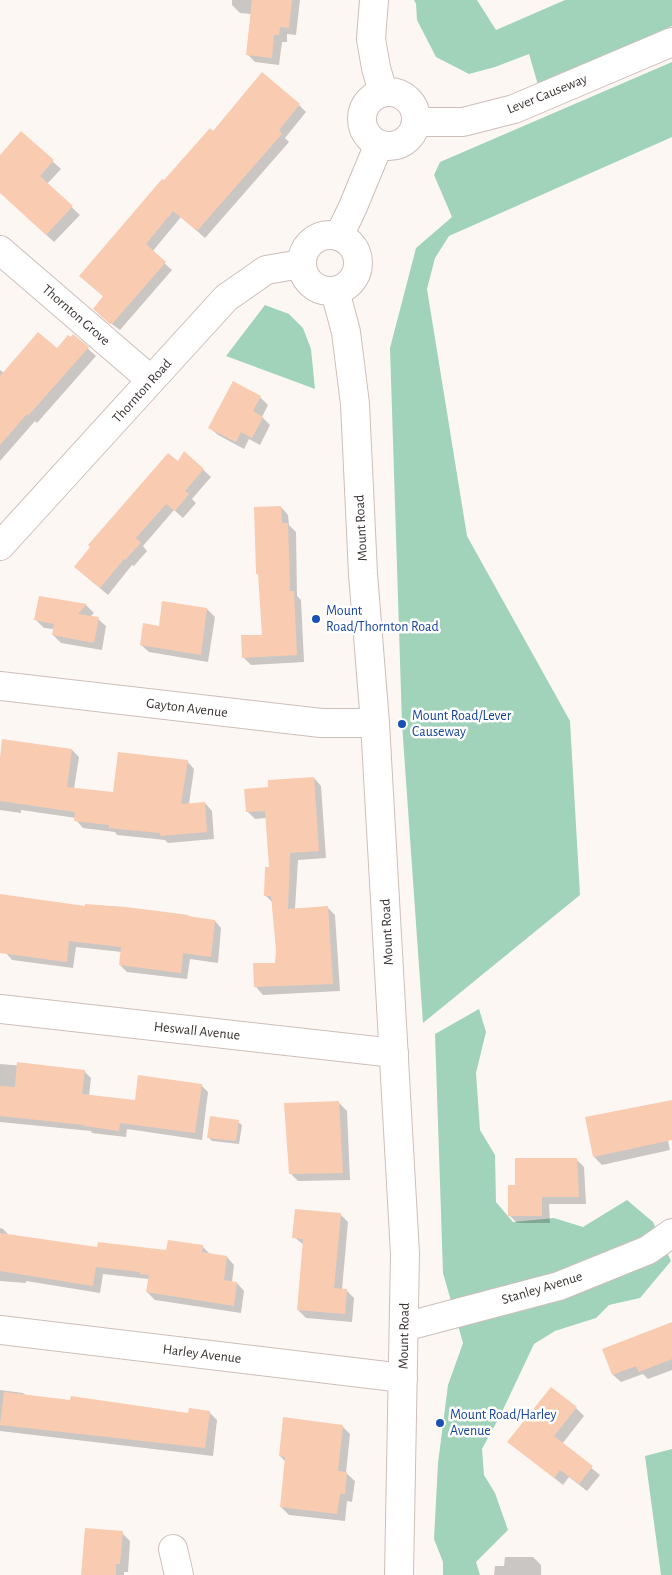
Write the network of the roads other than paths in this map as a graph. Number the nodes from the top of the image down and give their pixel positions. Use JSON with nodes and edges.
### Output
{"nodes":[{"id":1,"x":374,"y":0,"type":"edge"},
{"id":2,"x":672,"y":42,"type":"edge"},
{"id":3,"x":383,"y":92,"type":"junction"},
{"id":4,"x":416,"y":122,"type":"junction"},
{"id":5,"x":379,"y":144,"type":"junction"},
{"id":6,"x":338,"y":236,"type":"junction"},
{"id":7,"x":0,"y":250,"type":"edge"},
{"id":8,"x":301,"y":264,"type":"junction"},
{"id":9,"x":334,"y":291,"type":"junction"},
{"id":10,"x":151,"y":380,"type":"junction"},
{"id":11,"x":0,"y":546,"type":"edge"},
{"id":12,"x":0,"y":686,"type":"edge"},
{"id":13,"x":375,"y":723,"type":"junction"},
{"id":14,"x":0,"y":1009,"type":"edge"},
{"id":15,"x":394,"y":1053,"type":"junction"},
{"id":16,"x":672,"y":1233,"type":"edge"},
{"id":17,"x":404,"y":1327,"type":"junction"},
{"id":18,"x":0,"y":1330,"type":"edge"},
{"id":19,"x":403,"y":1378,"type":"junction"},
{"id":20,"x":399,"y":1575,"type":"edge"}],
"edges":[{"from":1,"to":3,"type":"street"},
{"from":2,"to":4,"type":"street","name":"Lever Causeway"},
{"from":3,"to":4,"type":"street"},
{"from":3,"to":5,"type":"street"},
{"from":4,"to":5,"type":"street"},
{"from":5,"to":6,"type":"street"},
{"from":6,"to":8,"type":"street"},
{"from":6,"to":9,"type":"street"},
{"from":7,"to":10,"type":"street","name":"Thornton Grove"},
{"from":8,"to":9,"type":"street"},
{"from":8,"to":10,"type":"street","name":"Thornton Road"},
{"from":9,"to":13,"type":"street","name":"Mount Road"},
{"from":10,"to":11,"type":"street","name":"Thornton Road"},
{"from":12,"to":13,"type":"street","name":"Gayton Avenue"},
{"from":13,"to":15,"type":"street","name":"Mount Road"},
{"from":14,"to":15,"type":"street","name":"Heswall Avenue"},
{"from":15,"to":17,"type":"street","name":"Mount Road"},
{"from":16,"to":17,"type":"street","name":"Stanley Avenue"},
{"from":17,"to":19,"type":"street","name":"Mount Road"},
{"from":18,"to":19,"type":"street","name":"Harley Avenue"},
{"from":19,"to":20,"type":"street","name":"Mount Road"}]}
